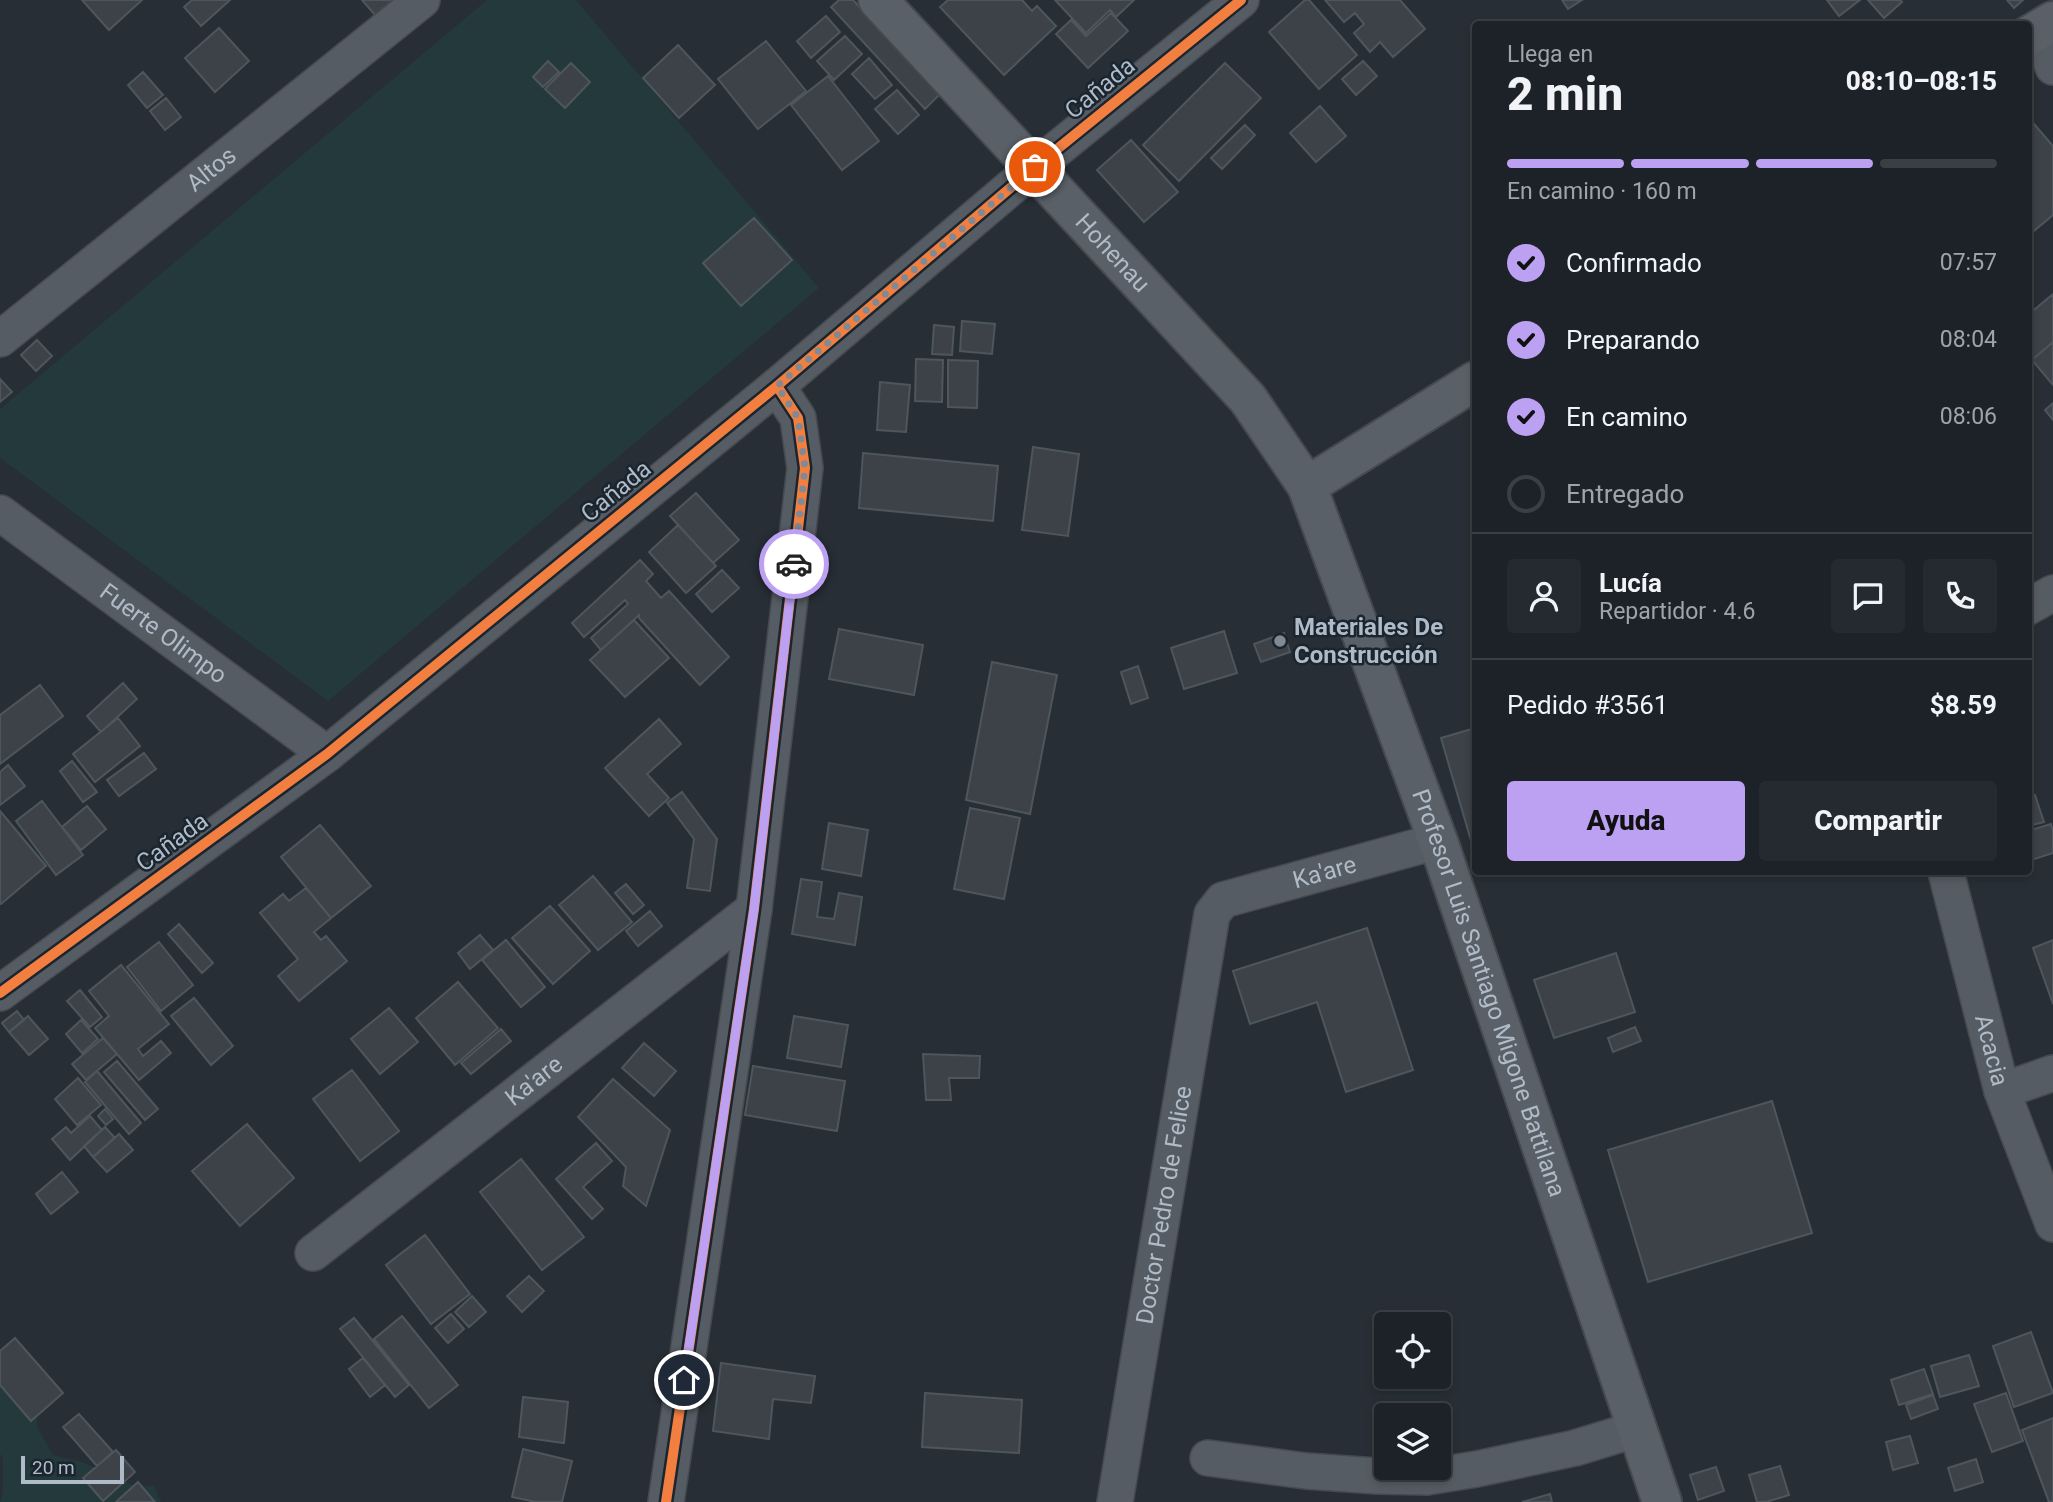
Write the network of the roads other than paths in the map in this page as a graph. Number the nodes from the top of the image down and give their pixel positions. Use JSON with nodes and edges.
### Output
{"nodes":[{"id":1,"x":422,"y":0,"type":"edge"},
{"id":2,"x":877,"y":0,"type":"edge"},
{"id":3,"x":1241,"y":0,"type":"edge"},
{"id":4,"x":2040,"y":29,"type":"edge"},
{"id":5,"x":2053,"y":67,"type":"edge"},
{"id":6,"x":1035,"y":167,"type":"junction"},
{"id":7,"x":0,"y":339,"type":"edge"},
{"id":8,"x":1472,"y":383,"type":"edge"},
{"id":9,"x":777,"y":386,"type":"junction"},
{"id":10,"x":1307,"y":486,"type":"junction"},
{"id":11,"x":0,"y":513,"type":"edge"},
{"id":12,"x":2053,"y":593,"type":"edge"},
{"id":13,"x":2032,"y":605,"type":"edge"},
{"id":14,"x":327,"y":754,"type":"junction"},
{"id":15,"x":1438,"y":841,"type":"junction"},
{"id":16,"x":1947,"y":875,"type":"edge"},
{"id":17,"x":1216,"y":908,"type":"joint"},
{"id":18,"x":754,"y":909,"type":"junction"},
{"id":19,"x":0,"y":993,"type":"edge"},
{"id":20,"x":2053,"y":1073,"type":"edge"},
{"id":21,"x":2002,"y":1091,"type":"junction"},
{"id":22,"x":2053,"y":1224,"type":"edge"},
{"id":23,"x":313,"y":1253,"type":"dead end"},
{"id":24,"x":1637,"y":1429,"type":"junction"},
{"id":25,"x":1208,"y":1458,"type":"dead end"},
{"id":26,"x":666,"y":1502,"type":"edge"},
{"id":27,"x":1115,"y":1502,"type":"edge"},
{"id":28,"x":1662,"y":1502,"type":"edge"}],
"edges":[{"from":1,"to":7,"type":"street","name":"Altos"},
{"from":2,"to":6,"type":"main road","name":"Hohenau"},
{"from":3,"to":6,"type":"street","name":"Cañada"},
{"from":4,"to":5,"type":"street"},
{"from":6,"to":9,"type":"street","name":"Cañada"},
{"from":6,"to":10,"type":"main road","name":"Hohenau"},
{"from":8,"to":10,"type":"main road"},
{"from":9,"to":14,"type":"street","name":"Cañada"},
{"from":9,"to":18,"type":"street"},
{"from":10,"to":15,"type":"main road","name":"Profesor Luis Santiago Migone Battilana"},
{"from":11,"to":14,"type":"street","name":"Fuerte Olimpo"},
{"from":12,"to":13,"type":"street"},
{"from":14,"to":19,"type":"street","name":"Cañada"},
{"from":15,"to":17,"type":"street","name":"Ka'are"},
{"from":15,"to":24,"type":"main road","name":"Profesor Luis Santiago Migone Battilana"},
{"from":16,"to":21,"type":"street","name":"Acacia"},
{"from":17,"to":27,"type":"street","name":"Doctor Pedro de Felice"},
{"from":18,"to":23,"type":"street","name":"Ka'are"},
{"from":18,"to":26,"type":"street"},
{"from":20,"to":21,"type":"street"},
{"from":21,"to":22,"type":"street","name":"Acacia"},
{"from":24,"to":25,"type":"street"},
{"from":24,"to":28,"type":"main road","name":"Profesor Luis Santiago Migone Battilana"}]}
